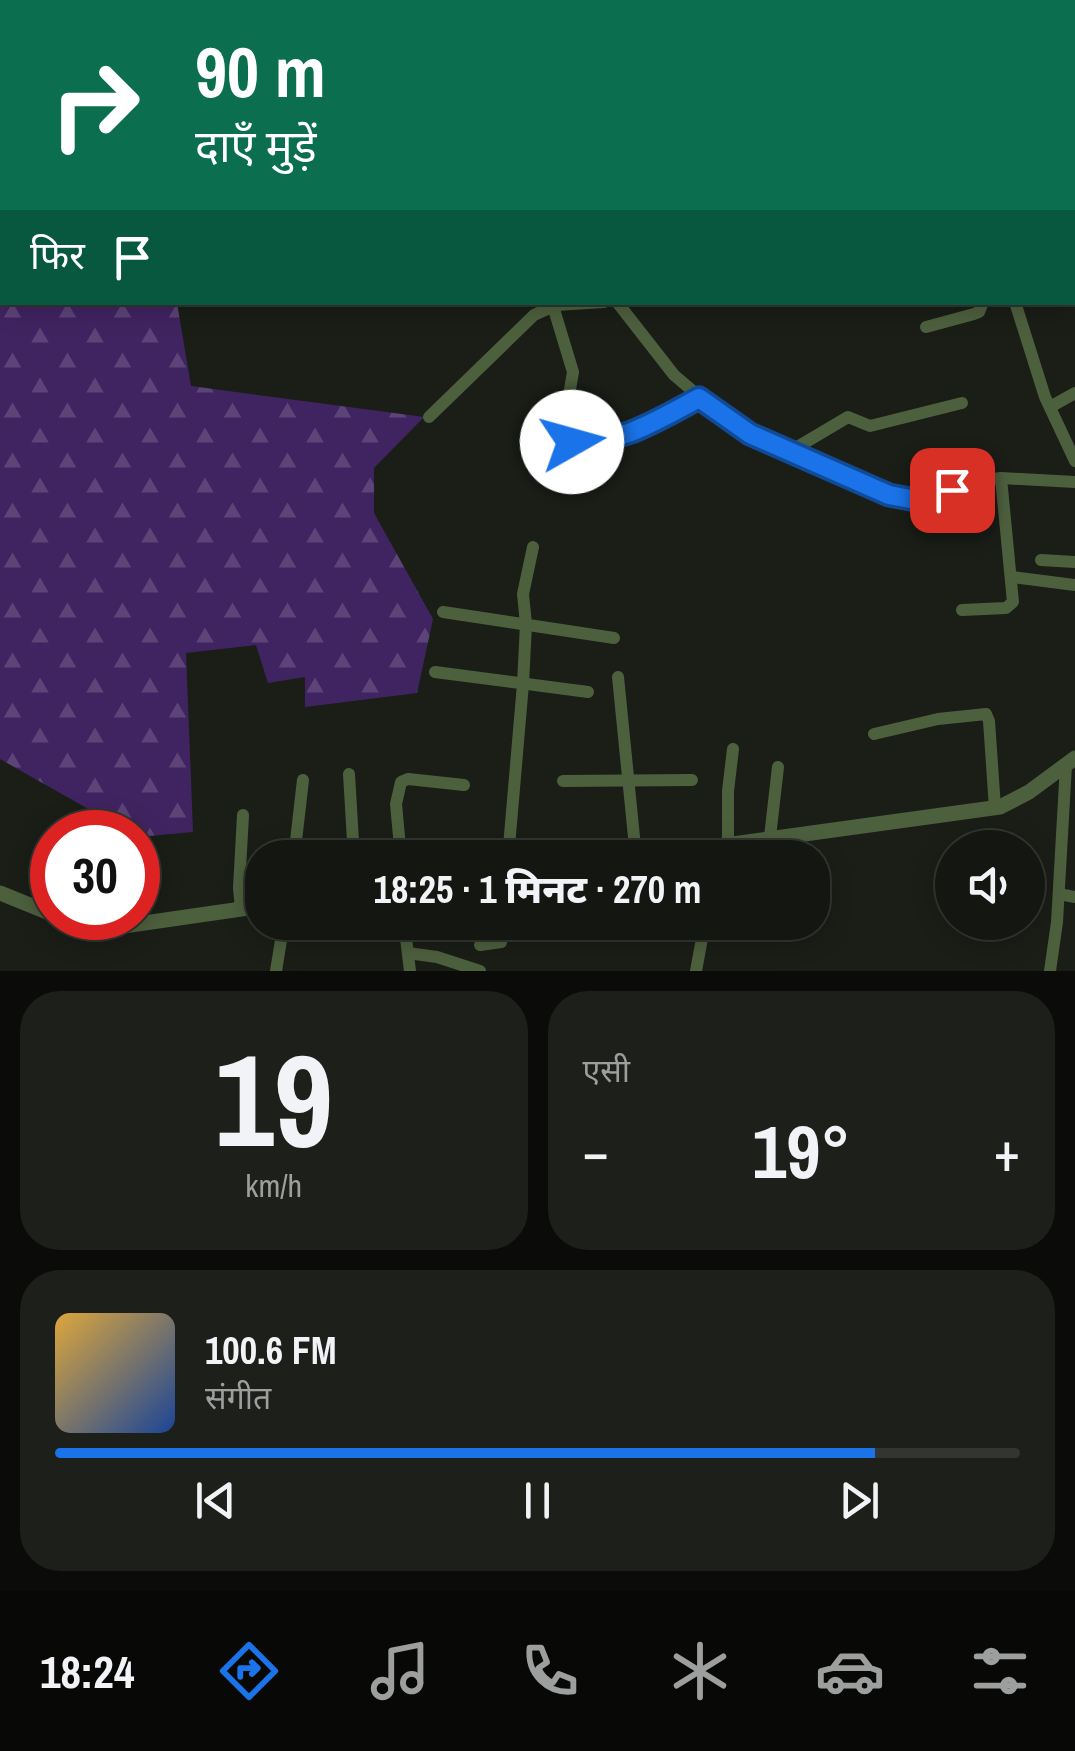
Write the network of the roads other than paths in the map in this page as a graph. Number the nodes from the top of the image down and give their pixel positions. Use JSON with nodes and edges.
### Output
{"nodes":[{"id":1,"x":565,"y":305,"type":"edge"},
{"id":2,"x":619,"y":305,"type":"edge"},
{"id":3,"x":982,"y":305,"type":"edge"},
{"id":4,"x":1016,"y":305,"type":"edge"},
{"id":5,"x":552,"y":306,"type":"junction"},
{"id":6,"x":926,"y":327,"type":"dead end"},
{"id":7,"x":1075,"y":392,"type":"edge"},
{"id":8,"x":699,"y":398,"type":"junction"},
{"id":9,"x":962,"y":403,"type":"dead end"},
{"id":10,"x":1050,"y":407,"type":"junction"},
{"id":11,"x":429,"y":416,"type":"dead end"},
{"id":12,"x":525,"y":441,"type":"dead end"},
{"id":13,"x":572,"y":442,"type":"junction"},
{"id":14,"x":789,"y":452,"type":"junction"},
{"id":15,"x":1075,"y":461,"type":"edge"},
{"id":16,"x":1002,"y":478,"type":"junction"},
{"id":17,"x":1075,"y":482,"type":"edge"},
{"id":18,"x":534,"y":547,"type":"dead end"},
{"id":19,"x":1042,"y":560,"type":"dead end"},
{"id":20,"x":1075,"y":562,"type":"edge"},
{"id":21,"x":1012,"y":577,"type":"junction"},
{"id":22,"x":1075,"y":585,"type":"edge"},
{"id":23,"x":962,"y":610,"type":"dead end"},
{"id":24,"x":443,"y":612,"type":"dead end"},
{"id":25,"x":526,"y":624,"type":"junction"},
{"id":26,"x":614,"y":638,"type":"dead end"},
{"id":27,"x":435,"y":672,"type":"dead end"},
{"id":28,"x":618,"y":677,"type":"dead end"},
{"id":29,"x":523,"y":684,"type":"junction"},
{"id":30,"x":588,"y":692,"type":"dead end"},
{"id":31,"x":874,"y":734,"type":"dead end"},
{"id":32,"x":733,"y":749,"type":"dead end"},
{"id":33,"x":1071,"y":761,"type":"edge"},
{"id":34,"x":778,"y":768,"type":"dead end"},
{"id":35,"x":349,"y":774,"type":"dead end"},
{"id":36,"x":630,"y":779,"type":"junction"},
{"id":37,"x":303,"y":780,"type":"dead end"},
{"id":38,"x":692,"y":780,"type":"dead end"},
{"id":39,"x":563,"y":781,"type":"dead end"},
{"id":40,"x":464,"y":784,"type":"dead end"},
{"id":41,"x":995,"y":808,"type":"junction"},
{"id":42,"x":243,"y":814,"type":"dead end"},
{"id":43,"x":1069,"y":820,"type":"edge"},
{"id":44,"x":770,"y":837,"type":"junction"},
{"id":45,"x":296,"y":840,"type":"edge"},
{"id":46,"x":353,"y":840,"type":"edge"},
{"id":47,"x":399,"y":840,"type":"edge"},
{"id":48,"x":510,"y":840,"type":"edge"},
{"id":49,"x":632,"y":840,"type":"edge"},
{"id":50,"x":728,"y":840,"type":"edge"},
{"id":51,"x":749,"y":840,"type":"edge"},
{"id":52,"x":1069,"y":846,"type":"edge"},
{"id":53,"x":0,"y":893,"type":"edge"},
{"id":54,"x":1059,"y":894,"type":"junction"},
{"id":55,"x":1075,"y":897,"type":"edge"},
{"id":56,"x":30,"y":905,"type":"edge"},
{"id":57,"x":242,"y":909,"type":"junction"},
{"id":58,"x":245,"y":909,"type":"edge"},
{"id":59,"x":160,"y":921,"type":"edge"},
{"id":60,"x":281,"y":940,"type":"edge"},
{"id":61,"x":406,"y":940,"type":"edge"},
{"id":62,"x":501,"y":940,"type":"edge"},
{"id":63,"x":702,"y":940,"type":"edge"},
{"id":64,"x":480,"y":945,"type":"dead end"},
{"id":65,"x":408,"y":953,"type":"junction"},
{"id":66,"x":276,"y":971,"type":"edge"},
{"id":67,"x":410,"y":971,"type":"edge"},
{"id":68,"x":480,"y":971,"type":"edge"},
{"id":69,"x":696,"y":971,"type":"edge"},
{"id":70,"x":1050,"y":971,"type":"edge"}],
"edges":[{"from":1,"to":5,"type":"street"},
{"from":2,"to":8,"type":"street"},
{"from":3,"to":6,"type":"street"},
{"from":4,"to":10,"type":"street"},
{"from":5,"to":11,"type":"street"},
{"from":5,"to":13,"type":"street"},
{"from":7,"to":10,"type":"street"},
{"from":8,"to":13,"type":"street"},
{"from":8,"to":14,"type":"street"},
{"from":9,"to":14,"type":"street"},
{"from":10,"to":15,"type":"street"},
{"from":12,"to":13,"type":"street"},
{"from":14,"to":16,"type":"street"},
{"from":16,"to":17,"type":"street"},
{"from":16,"to":21,"type":"street"},
{"from":18,"to":25,"type":"street"},
{"from":19,"to":20,"type":"street"},
{"from":21,"to":22,"type":"street"},
{"from":21,"to":23,"type":"street"},
{"from":24,"to":25,"type":"street"},
{"from":25,"to":26,"type":"street"},
{"from":25,"to":29,"type":"street"},
{"from":27,"to":29,"type":"street"},
{"from":28,"to":36,"type":"street"},
{"from":29,"to":30,"type":"street"},
{"from":29,"to":48,"type":"street"},
{"from":31,"to":41,"type":"street"},
{"from":32,"to":50,"type":"street"},
{"from":33,"to":41,"type":"street"},
{"from":33,"to":43,"type":"street"},
{"from":34,"to":44,"type":"street"},
{"from":35,"to":46,"type":"street"},
{"from":36,"to":38,"type":"street"},
{"from":36,"to":39,"type":"street"},
{"from":36,"to":49,"type":"street"},
{"from":37,"to":45,"type":"street"},
{"from":40,"to":47,"type":"street"},
{"from":41,"to":44,"type":"street"},
{"from":42,"to":57,"type":"street"},
{"from":43,"to":52,"type":"street"},
{"from":44,"to":51,"type":"street"},
{"from":52,"to":54,"type":"street"},
{"from":53,"to":56,"type":"street"},
{"from":54,"to":55,"type":"street"},
{"from":54,"to":70,"type":"street"},
{"from":57,"to":58,"type":"street"},
{"from":57,"to":59,"type":"street"},
{"from":60,"to":66,"type":"street"},
{"from":61,"to":65,"type":"street"},
{"from":62,"to":64,"type":"street"},
{"from":63,"to":69,"type":"street"},
{"from":65,"to":67,"type":"street"},
{"from":65,"to":68,"type":"street"}]}
